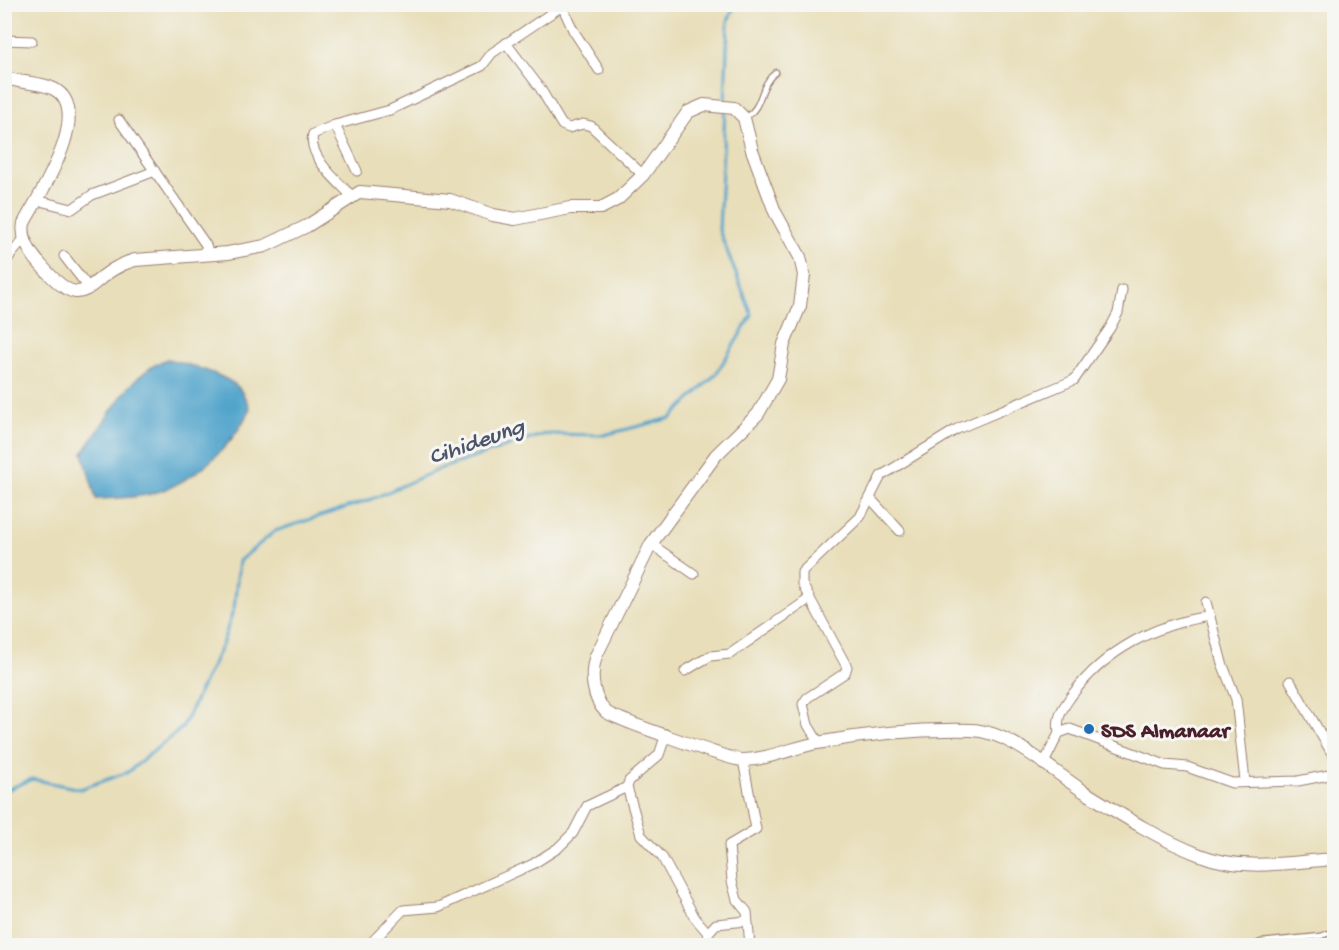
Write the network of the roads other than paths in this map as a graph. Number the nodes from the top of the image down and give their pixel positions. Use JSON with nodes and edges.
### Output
{"nodes":[{"id":1,"x":564,"y":5,"type":"edge"},
{"id":2,"x":4,"y":40,"type":"edge"},
{"id":3,"x":32,"y":40,"type":"dead end"},
{"id":4,"x":506,"y":43,"type":"junction"},
{"id":5,"x":599,"y":70,"type":"dead end"},
{"id":6,"x":776,"y":72,"type":"dead end"},
{"id":7,"x":4,"y":76,"type":"edge"},
{"id":8,"x":744,"y":118,"type":"junction"},
{"id":9,"x":119,"y":120,"type":"dead end"},
{"id":10,"x":335,"y":124,"type":"junction"},
{"id":11,"x":155,"y":171,"type":"junction"},
{"id":12,"x":357,"y":171,"type":"dead end"},
{"id":13,"x":643,"y":175,"type":"junction"},
{"id":14,"x":352,"y":196,"type":"junction"},
{"id":15,"x":36,"y":200,"type":"junction"},
{"id":16,"x":24,"y":239,"type":"junction"},
{"id":17,"x":64,"y":256,"type":"dead end"},
{"id":18,"x":200,"y":256,"type":"junction"},
{"id":19,"x":4,"y":263,"type":"edge"},
{"id":20,"x":89,"y":288,"type":"junction"},
{"id":21,"x":1122,"y":290,"type":"dead end"},
{"id":22,"x":870,"y":498,"type":"junction"},
{"id":23,"x":900,"y":531,"type":"dead end"},
{"id":24,"x":651,"y":544,"type":"junction"},
{"id":25,"x":694,"y":574,"type":"dead end"},
{"id":26,"x":809,"y":599,"type":"junction"},
{"id":27,"x":1206,"y":602,"type":"dead end"},
{"id":28,"x":1210,"y":616,"type":"junction"},
{"id":29,"x":685,"y":671,"type":"dead end"},
{"id":30,"x":1290,"y":681,"type":"dead end"},
{"id":31,"x":1059,"y":733,"type":"junction"},
{"id":32,"x":666,"y":734,"type":"junction"},
{"id":33,"x":819,"y":743,"type":"junction"},
{"id":34,"x":1335,"y":757,"type":"edge"},
{"id":35,"x":743,"y":760,"type":"junction"},
{"id":36,"x":1043,"y":765,"type":"junction"},
{"id":37,"x":1335,"y":774,"type":"edge"},
{"id":38,"x":1245,"y":781,"type":"junction"},
{"id":39,"x":627,"y":787,"type":"junction"},
{"id":40,"x":1335,"y":859,"type":"edge"},
{"id":41,"x":747,"y":921,"type":"junction"},
{"id":42,"x":1335,"y":932,"type":"edge"},
{"id":43,"x":708,"y":933,"type":"junction"},
{"id":44,"x":368,"y":945,"type":"edge"},
{"id":45,"x":705,"y":945,"type":"edge"},
{"id":46,"x":750,"y":945,"type":"edge"},
{"id":47,"x":1252,"y":945,"type":"edge"}],
"edges":[{"from":1,"to":4,"type":"street"},
{"from":1,"to":5,"type":"street"},
{"from":2,"to":3,"type":"street"},
{"from":4,"to":10,"type":"street"},
{"from":4,"to":13,"type":"street"},
{"from":6,"to":8,"type":"lane"},
{"from":7,"to":15,"type":"main road"},
{"from":8,"to":13,"type":"main road"},
{"from":8,"to":24,"type":"main road"},
{"from":9,"to":11,"type":"street"},
{"from":10,"to":12,"type":"street"},
{"from":10,"to":14,"type":"street"},
{"from":11,"to":15,"type":"street"},
{"from":11,"to":18,"type":"street"},
{"from":13,"to":14,"type":"main road"},
{"from":14,"to":18,"type":"main road"},
{"from":15,"to":16,"type":"main road"},
{"from":16,"to":19,"type":"street"},
{"from":16,"to":20,"type":"main road"},
{"from":17,"to":20,"type":"street"},
{"from":18,"to":20,"type":"main road"},
{"from":21,"to":22,"type":"street"},
{"from":22,"to":23,"type":"street"},
{"from":22,"to":26,"type":"street"},
{"from":24,"to":25,"type":"street"},
{"from":24,"to":32,"type":"main road"},
{"from":26,"to":29,"type":"street"},
{"from":26,"to":33,"type":"street"},
{"from":27,"to":28,"type":"street"},
{"from":28,"to":31,"type":"street"},
{"from":28,"to":38,"type":"street"},
{"from":30,"to":34,"type":"street"},
{"from":31,"to":36,"type":"street"},
{"from":31,"to":38,"type":"street"},
{"from":32,"to":35,"type":"main road"},
{"from":32,"to":39,"type":"street"},
{"from":33,"to":35,"type":"main road"},
{"from":33,"to":36,"type":"main road"},
{"from":35,"to":41,"type":"street"},
{"from":36,"to":40,"type":"main road"},
{"from":37,"to":38,"type":"street"},
{"from":39,"to":43,"type":"street"},
{"from":39,"to":44,"type":"street"},
{"from":41,"to":43,"type":"street"},
{"from":41,"to":46,"type":"street"},
{"from":42,"to":47,"type":"lane"},
{"from":43,"to":45,"type":"street"}]}
